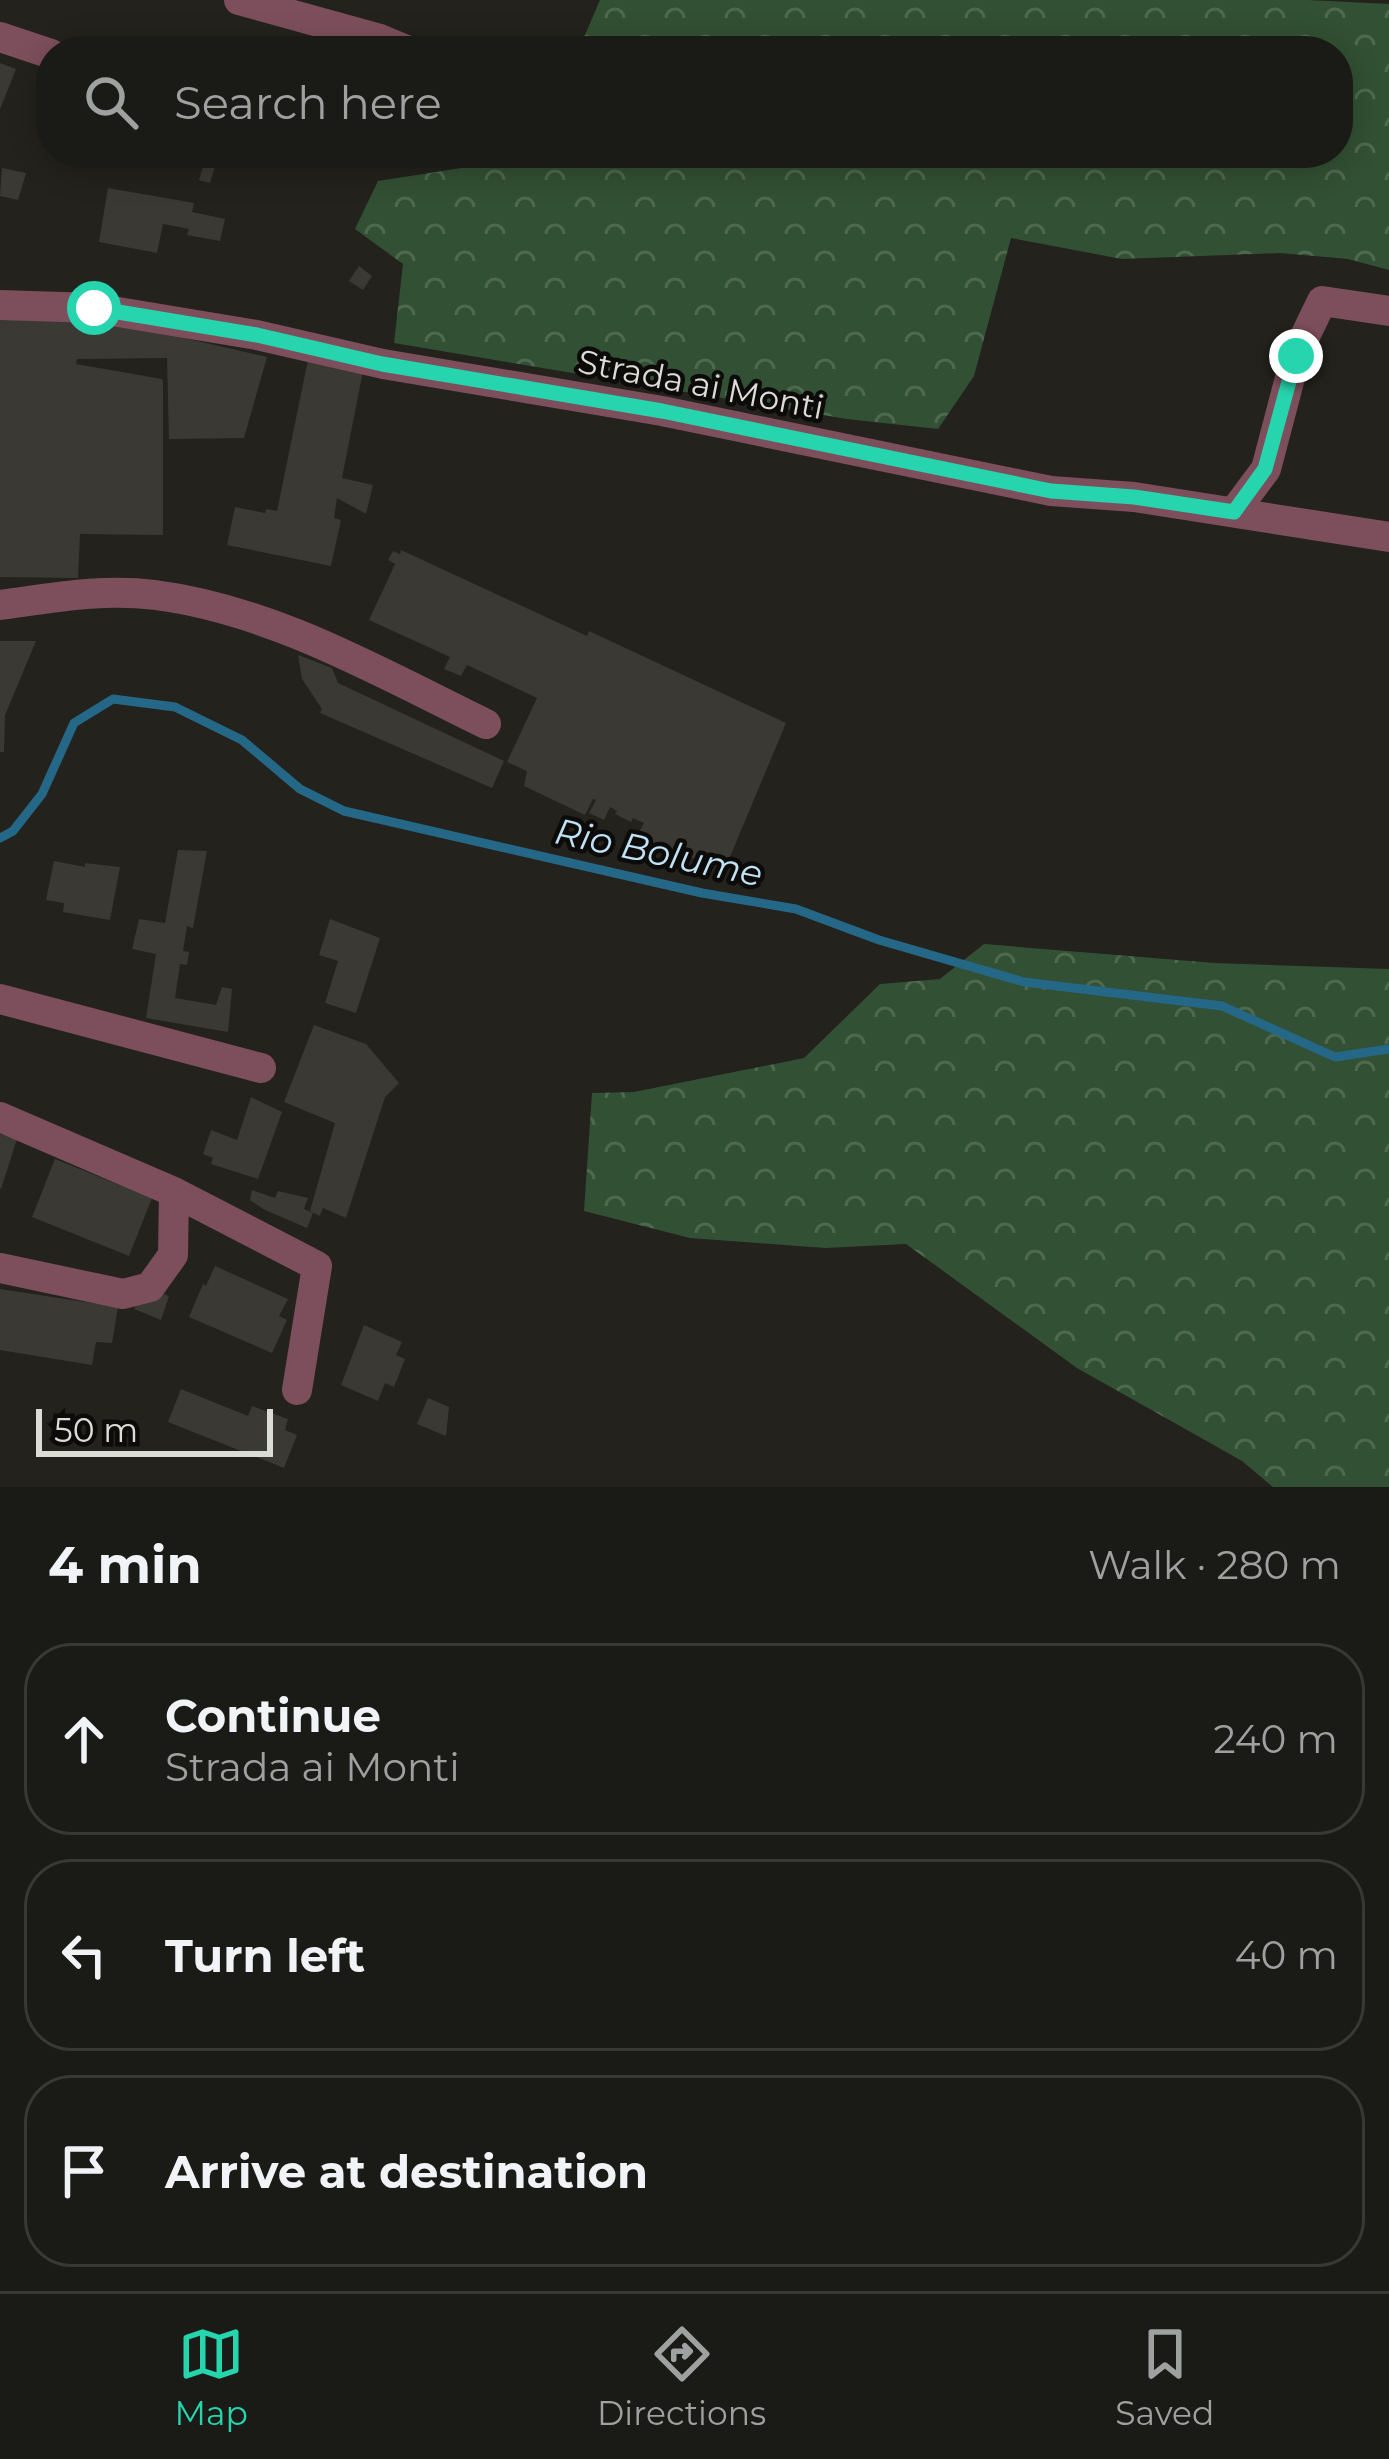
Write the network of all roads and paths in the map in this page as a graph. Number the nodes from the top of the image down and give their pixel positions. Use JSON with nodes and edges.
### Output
{"nodes":[{"id":1,"x":239,"y":0,"type":"edge"},
{"id":2,"x":369,"y":36,"type":"edge"},
{"id":3,"x":0,"y":37,"type":"edge"},
{"id":4,"x":36,"y":49,"type":"edge"},
{"id":5,"x":0,"y":305,"type":"edge"},
{"id":6,"x":1389,"y":311,"type":"edge"},
{"id":7,"x":1234,"y":512,"type":"junction"},
{"id":8,"x":1389,"y":537,"type":"edge"},
{"id":9,"x":0,"y":605,"type":"edge"},
{"id":10,"x":486,"y":724,"type":"dead end"},
{"id":11,"x":0,"y":999,"type":"edge"},
{"id":12,"x":260,"y":1068,"type":"dead end"},
{"id":13,"x":0,"y":1117,"type":"edge"},
{"id":14,"x":174,"y":1192,"type":"junction"},
{"id":15,"x":0,"y":1268,"type":"edge"},
{"id":16,"x":297,"y":1390,"type":"dead end"}],
"edges":[{"from":1,"to":2,"type":"street"},
{"from":3,"to":4,"type":"street"},
{"from":5,"to":7,"type":"street","name":"Strada ai Monti"},
{"from":6,"to":7,"type":"street"},
{"from":7,"to":8,"type":"street","name":"Strada ai Monti"},
{"from":9,"to":10,"type":"street"},
{"from":11,"to":12,"type":"street"},
{"from":13,"to":14,"type":"street"},
{"from":14,"to":15,"type":"street"},
{"from":14,"to":16,"type":"street"}]}
